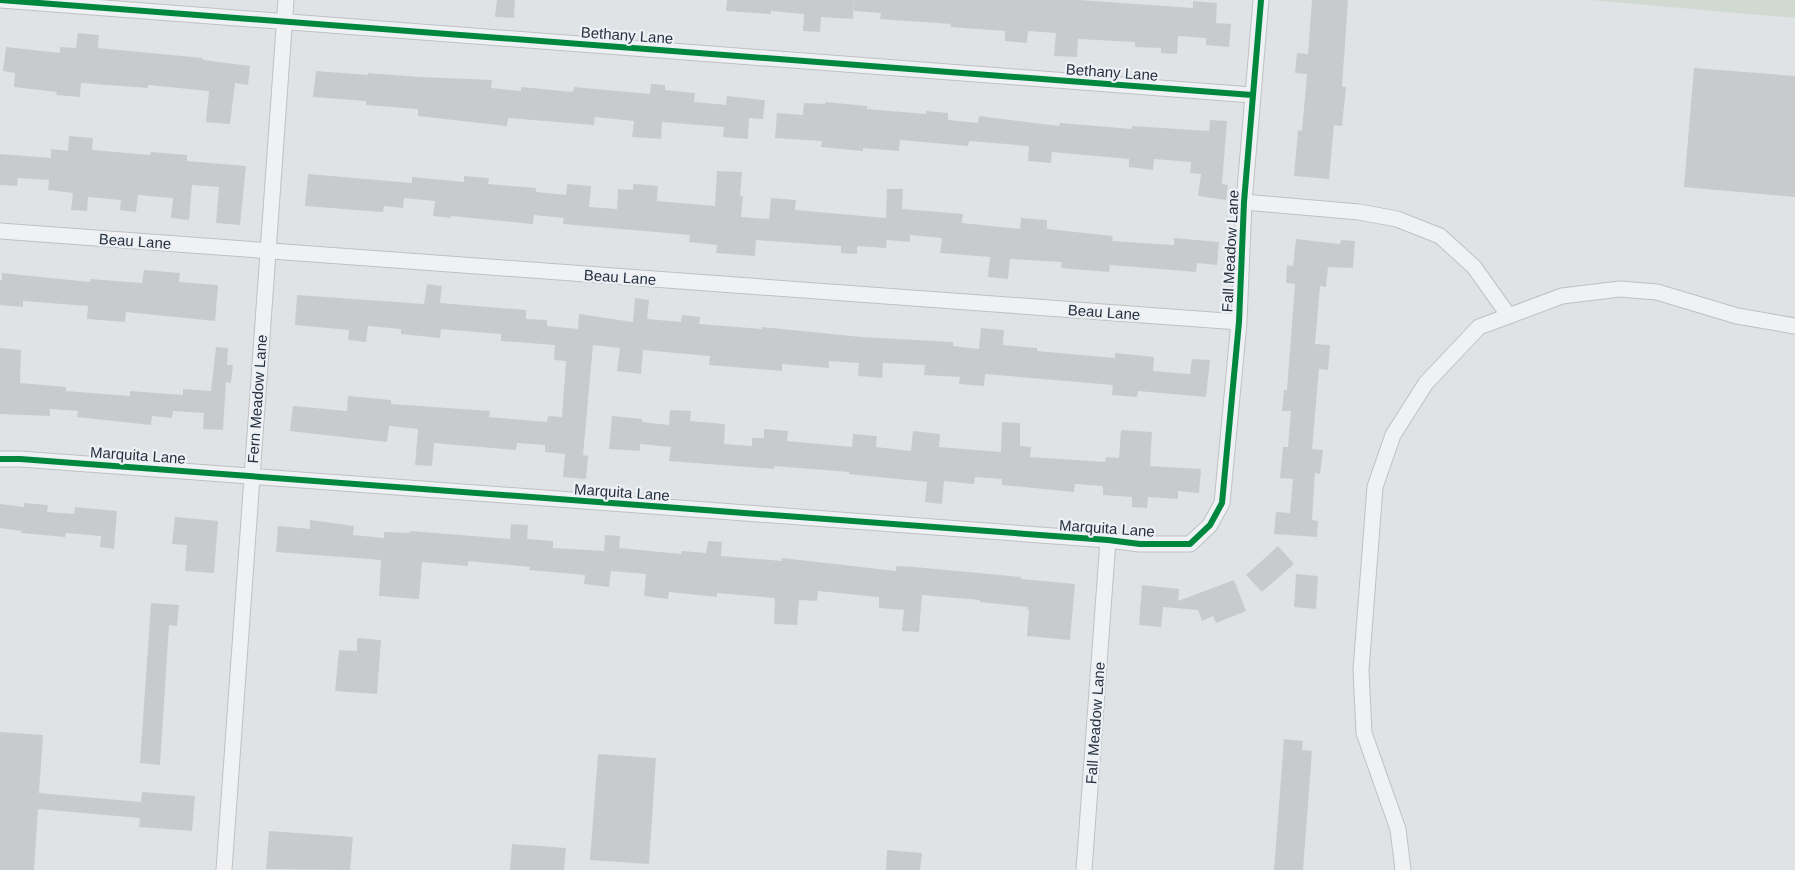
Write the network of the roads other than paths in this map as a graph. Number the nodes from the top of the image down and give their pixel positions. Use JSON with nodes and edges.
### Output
{"nodes":[{"id":1,"x":0,"y":0,"type":"edge"},
{"id":2,"x":286,"y":0,"type":"edge"},
{"id":3,"x":1261,"y":0,"type":"edge"},
{"id":4,"x":285,"y":21,"type":"junction"},
{"id":5,"x":1252,"y":95,"type":"junction"},
{"id":6,"x":1244,"y":202,"type":"junction"},
{"id":7,"x":0,"y":231,"type":"edge"},
{"id":8,"x":268,"y":251,"type":"junction"},
{"id":9,"x":1509,"y":316,"type":"junction"},
{"id":10,"x":1239,"y":322,"type":"junction"},
{"id":11,"x":1795,"y":326,"type":"edge"},
{"id":12,"x":0,"y":459,"type":"edge"},
{"id":13,"x":252,"y":475,"type":"junction"},
{"id":14,"x":1222,"y":503,"type":"joint"},
{"id":15,"x":1108,"y":540,"type":"junction"},
{"id":16,"x":224,"y":870,"type":"edge"},
{"id":17,"x":1084,"y":870,"type":"edge"},
{"id":18,"x":1403,"y":870,"type":"edge"}],
"edges":[{"from":1,"to":4,"type":"street","name":"Bethany Lane"},
{"from":2,"to":4,"type":"street","name":"Fern Meadow Lane"},
{"from":3,"to":5,"type":"street","name":"Fall Meadow Lane"},
{"from":4,"to":5,"type":"street","name":"Bethany Lane"},
{"from":4,"to":8,"type":"street","name":"Fern Meadow Lane"},
{"from":5,"to":6,"type":"street","name":"Fall Meadow Lane"},
{"from":6,"to":9,"type":"street"},
{"from":6,"to":10,"type":"street","name":"Fall Meadow Lane"},
{"from":7,"to":8,"type":"street","name":"Beau Lane"},
{"from":8,"to":10,"type":"street","name":"Beau Lane"},
{"from":8,"to":13,"type":"street","name":"Fern Meadow Lane"},
{"from":9,"to":11,"type":"street"},
{"from":9,"to":18,"type":"street"},
{"from":10,"to":14,"type":"street","name":"Fall Meadow Lane"},
{"from":12,"to":13,"type":"street","name":"Marquita Lane"},
{"from":13,"to":15,"type":"street","name":"Marquita Lane"},
{"from":13,"to":16,"type":"street","name":"Fern Meadow Lane"},
{"from":14,"to":15,"type":"street","name":"Marquita Lane"},
{"from":15,"to":17,"type":"street","name":"Fall Meadow Lane"}]}
